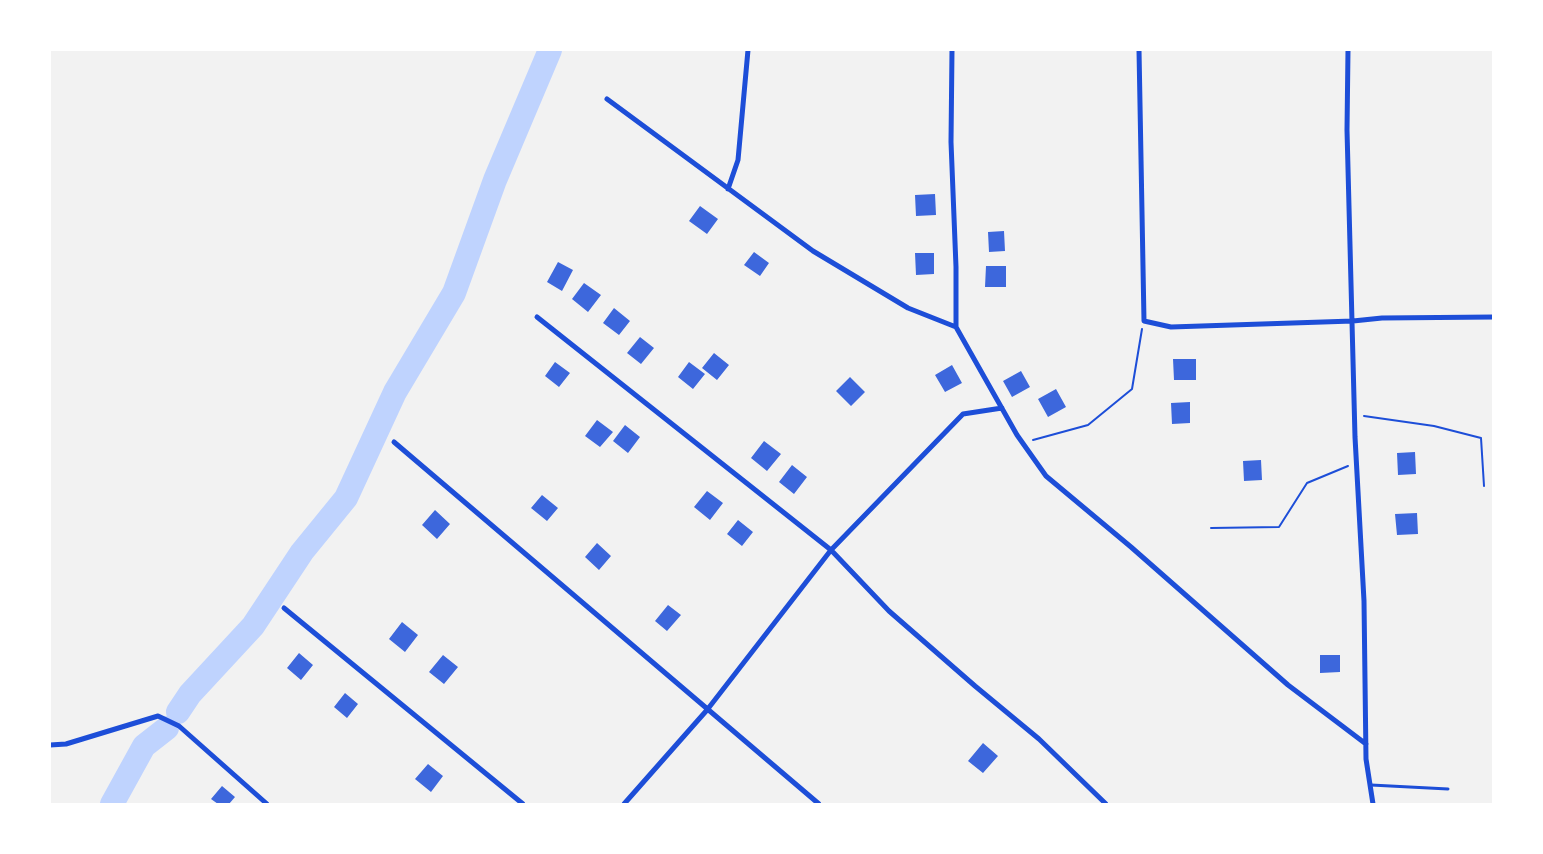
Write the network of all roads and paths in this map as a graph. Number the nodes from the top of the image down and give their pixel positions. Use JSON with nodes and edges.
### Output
{"nodes":[{"id":1,"x":748,"y":50,"type":"edge"},
{"id":2,"x":952,"y":50,"type":"edge"},
{"id":3,"x":1139,"y":50,"type":"edge"},
{"id":4,"x":1348,"y":50,"type":"edge"},
{"id":5,"x":607,"y":99,"type":"dead end"},
{"id":6,"x":728,"y":189,"type":"junction"},
{"id":7,"x":537,"y":317,"type":"dead end"},
{"id":8,"x":1494,"y":317,"type":"edge"},
{"id":9,"x":1144,"y":321,"type":"junction"},
{"id":10,"x":1353,"y":321,"type":"junction"},
{"id":11,"x":956,"y":327,"type":"junction"},
{"id":12,"x":1002,"y":408,"type":"junction"},
{"id":13,"x":1355,"y":414,"type":"junction"},
{"id":14,"x":1017,"y":435,"type":"junction"},
{"id":15,"x":394,"y":442,"type":"dead end"},
{"id":16,"x":1357,"y":463,"type":"junction"},
{"id":17,"x":1484,"y":486,"type":"dead end"},
{"id":18,"x":1211,"y":528,"type":"dead end"},
{"id":19,"x":831,"y":550,"type":"junction"},
{"id":20,"x":284,"y":608,"type":"dead end"},
{"id":21,"x":707,"y":710,"type":"junction"},
{"id":22,"x":1366,"y":744,"type":"junction"},
{"id":23,"x":50,"y":745,"type":"edge"},
{"id":24,"x":1370,"y":784,"type":"junction"},
{"id":25,"x":1448,"y":789,"type":"dead end"},
{"id":26,"x":267,"y":804,"type":"edge"},
{"id":27,"x":523,"y":804,"type":"edge"},
{"id":28,"x":624,"y":804,"type":"edge"},
{"id":29,"x":819,"y":804,"type":"edge"},
{"id":30,"x":1106,"y":804,"type":"edge"},
{"id":31,"x":1373,"y":804,"type":"edge"}],
"edges":[{"from":1,"to":6,"type":"street"},
{"from":2,"to":11,"type":"street"},
{"from":3,"to":9,"type":"street"},
{"from":4,"to":10,"type":"street"},
{"from":5,"to":6,"type":"street"},
{"from":6,"to":11,"type":"street"},
{"from":7,"to":19,"type":"street"},
{"from":8,"to":10,"type":"street"},
{"from":9,"to":10,"type":"street"},
{"from":9,"to":14,"type":"path"},
{"from":10,"to":13,"type":"street"},
{"from":11,"to":12,"type":"street"},
{"from":12,"to":14,"type":"street"},
{"from":12,"to":19,"type":"street"},
{"from":13,"to":16,"type":"street"},
{"from":13,"to":17,"type":"path"},
{"from":14,"to":22,"type":"street"},
{"from":15,"to":21,"type":"street"},
{"from":16,"to":18,"type":"path"},
{"from":16,"to":22,"type":"street"},
{"from":19,"to":21,"type":"street"},
{"from":19,"to":30,"type":"street"},
{"from":20,"to":27,"type":"street"},
{"from":21,"to":28,"type":"street"},
{"from":21,"to":29,"type":"street"},
{"from":22,"to":24,"type":"street"},
{"from":23,"to":26,"type":"street"},
{"from":24,"to":25,"type":"lane"},
{"from":24,"to":31,"type":"street"}]}
